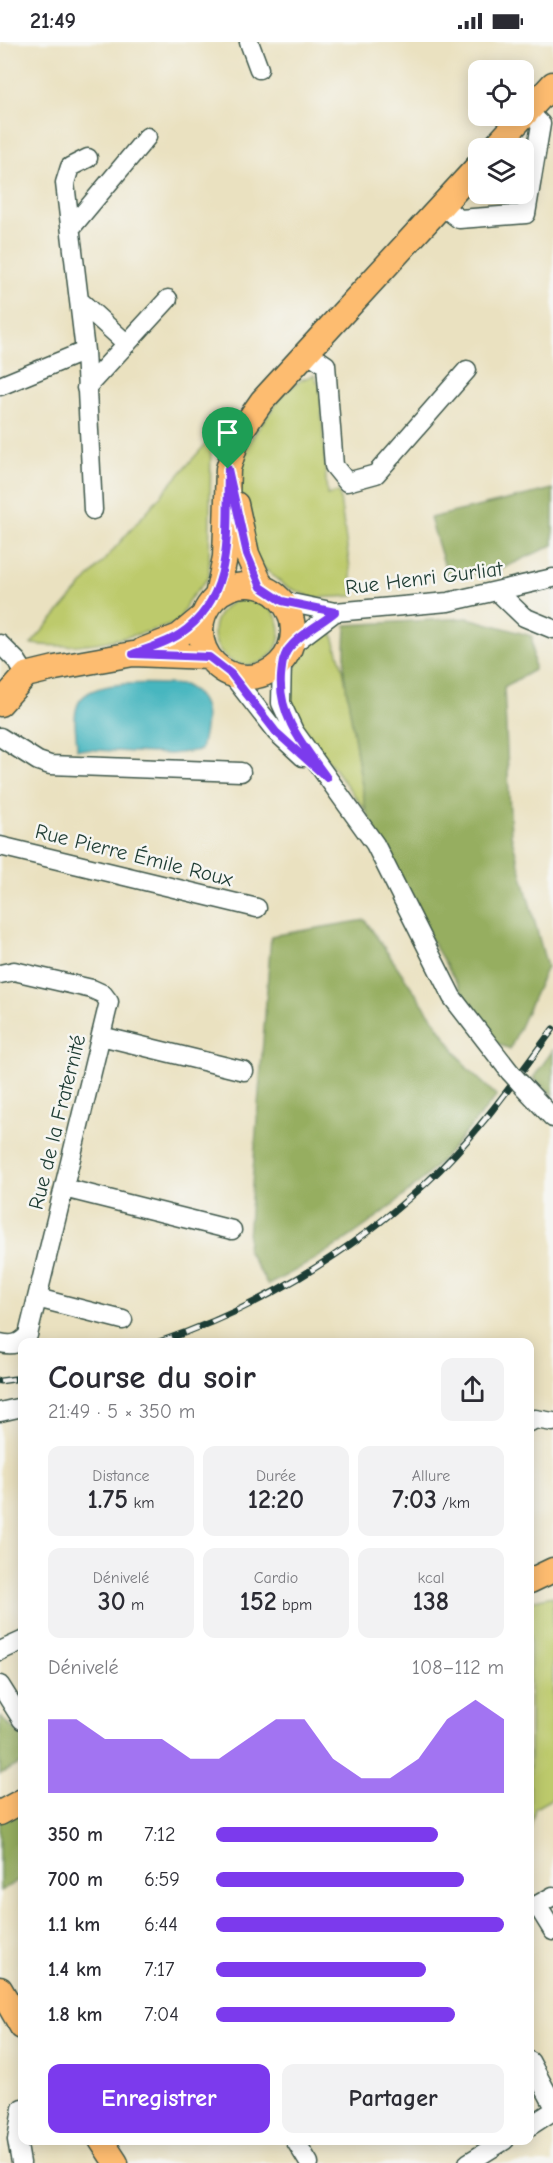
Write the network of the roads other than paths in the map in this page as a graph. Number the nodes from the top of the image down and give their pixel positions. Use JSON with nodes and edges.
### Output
{"nodes":[{"id":1,"x":249,"y":42,"type":"edge"},
{"id":2,"x":259,"y":69,"type":"dead end"},
{"id":3,"x":553,"y":84,"type":"edge"},
{"id":4,"x":534,"y":105,"type":"edge"},
{"id":5,"x":534,"y":117,"type":"edge"},
{"id":6,"x":514,"y":126,"type":"edge"},
{"id":7,"x":147,"y":137,"type":"dead end"},
{"id":8,"x":503,"y":138,"type":"edge"},
{"id":9,"x":88,"y":158,"type":"dead end"},
{"id":10,"x":468,"y":176,"type":"edge"},
{"id":11,"x":442,"y":206,"type":"junction"},
{"id":12,"x":71,"y":228,"type":"junction"},
{"id":13,"x":168,"y":298,"type":"dead end"},
{"id":14,"x":80,"y":302,"type":"junction"},
{"id":15,"x":127,"y":344,"type":"junction"},
{"id":16,"x":85,"y":351,"type":"junction"},
{"id":17,"x":308,"y":352,"type":"junction"},
{"id":18,"x":467,"y":370,"type":"dead end"},
{"id":19,"x":0,"y":386,"type":"edge"},
{"id":20,"x":86,"y":388,"type":"junction"},
{"id":21,"x":228,"y":469,"type":"junction"},
{"id":22,"x":93,"y":510,"type":"dead end"},
{"id":23,"x":553,"y":578,"type":"edge"},
{"id":24,"x":261,"y":587,"type":"junction"},
{"id":25,"x":498,"y":592,"type":"junction"},
{"id":26,"x":217,"y":596,"type":"junction"},
{"id":27,"x":282,"y":601,"type":"junction"},
{"id":28,"x":335,"y":612,"type":"junction"},
{"id":29,"x":203,"y":616,"type":"junction"},
{"id":30,"x":553,"y":629,"type":"edge"},
{"id":31,"x":0,"y":644,"type":"edge"},
{"id":32,"x":286,"y":653,"type":"junction"},
{"id":33,"x":133,"y":654,"type":"junction"},
{"id":34,"x":209,"y":657,"type":"junction"},
{"id":35,"x":231,"y":674,"type":"junction"},
{"id":36,"x":26,"y":675,"type":"junction"},
{"id":37,"x":0,"y":704,"type":"edge"},
{"id":38,"x":0,"y":737,"type":"edge"},
{"id":39,"x":241,"y":772,"type":"dead end"},
{"id":40,"x":327,"y":778,"type":"junction"},
{"id":41,"x":0,"y":846,"type":"edge"},
{"id":42,"x":257,"y":908,"type":"dead end"},
{"id":43,"x":0,"y":974,"type":"edge"},
{"id":44,"x":101,"y":1036,"type":"junction"},
{"id":45,"x":244,"y":1071,"type":"dead end"},
{"id":46,"x":553,"y":1118,"type":"edge"},
{"id":47,"x":64,"y":1188,"type":"junction"},
{"id":48,"x":232,"y":1230,"type":"dead end"},
{"id":49,"x":37,"y":1298,"type":"junction"},
{"id":50,"x":123,"y":1320,"type":"dead end"},
{"id":51,"x":25,"y":1338,"type":"edge"},
{"id":52,"x":0,"y":1343,"type":"edge"},
{"id":53,"x":18,"y":1343,"type":"edge"},
{"id":54,"x":18,"y":1408,"type":"edge"},
{"id":55,"x":0,"y":1412,"type":"edge"},
{"id":56,"x":534,"y":1420,"type":"edge"},
{"id":57,"x":553,"y":1422,"type":"edge"},
{"id":58,"x":18,"y":1643,"type":"edge"},
{"id":59,"x":0,"y":1651,"type":"edge"},
{"id":60,"x":0,"y":1685,"type":"edge"},
{"id":61,"x":18,"y":1714,"type":"edge"},
{"id":62,"x":18,"y":1803,"type":"edge"},
{"id":63,"x":0,"y":1813,"type":"edge"},
{"id":64,"x":553,"y":1896,"type":"edge"},
{"id":65,"x":534,"y":1906,"type":"edge"},
{"id":66,"x":534,"y":1908,"type":"edge"},
{"id":67,"x":553,"y":1932,"type":"edge"},
{"id":68,"x":0,"y":1989,"type":"edge"},
{"id":69,"x":18,"y":2020,"type":"edge"},
{"id":70,"x":534,"y":2068,"type":"edge"},
{"id":71,"x":553,"y":2104,"type":"edge"},
{"id":72,"x":553,"y":2111,"type":"edge"},
{"id":73,"x":534,"y":2123,"type":"edge"},
{"id":74,"x":18,"y":2134,"type":"edge"},
{"id":75,"x":104,"y":2145,"type":"edge"},
{"id":76,"x":298,"y":2145,"type":"edge"},
{"id":77,"x":497,"y":2145,"type":"edge"},
{"id":78,"x":21,"y":2163,"type":"edge"},
{"id":79,"x":116,"y":2163,"type":"edge"},
{"id":80,"x":309,"y":2163,"type":"edge"},
{"id":81,"x":468,"y":2163,"type":"edge"}],
"edges":[{"from":1,"to":2,"type":"street"},
{"from":3,"to":4,"type":"main road"},
{"from":5,"to":11,"type":"street"},
{"from":6,"to":8,"type":"main road"},
{"from":7,"to":12,"type":"street"},
{"from":9,"to":12,"type":"street"},
{"from":10,"to":11,"type":"main road"},
{"from":11,"to":17,"type":"main road"},
{"from":12,"to":14,"type":"street"},
{"from":13,"to":15,"type":"street"},
{"from":14,"to":15,"type":"street"},
{"from":14,"to":16,"type":"street"},
{"from":15,"to":20,"type":"street"},
{"from":16,"to":19,"type":"street"},
{"from":16,"to":20,"type":"street"},
{"from":17,"to":18,"type":"street"},
{"from":17,"to":21,"type":"main road"},
{"from":20,"to":22,"type":"street"},
{"from":21,"to":24,"type":"main road"},
{"from":21,"to":26,"type":"main road"},
{"from":23,"to":25,"type":"street","name":"Rue Henri Gurliat"},
{"from":24,"to":26,"type":"main road"},
{"from":24,"to":27,"type":"main road"},
{"from":25,"to":28,"type":"street","name":"Rue Henri Gurliat"},
{"from":25,"to":30,"type":"street"},
{"from":26,"to":29,"type":"main road"},
{"from":27,"to":28,"type":"street","name":"Rue Henri Gurliat"},
{"from":27,"to":32,"type":"main road"},
{"from":28,"to":32,"type":"street","name":"Rue Henri Gurliat"},
{"from":29,"to":33,"type":"main road"},
{"from":29,"to":34,"type":"main road"},
{"from":31,"to":36,"type":"street"},
{"from":32,"to":35,"type":"main road"},
{"from":32,"to":40,"type":"street"},
{"from":33,"to":34,"type":"main road"},
{"from":33,"to":36,"type":"main road"},
{"from":34,"to":35,"type":"main road"},
{"from":35,"to":40,"type":"street"},
{"from":36,"to":37,"type":"main road"},
{"from":38,"to":39,"type":"street"},
{"from":40,"to":46,"type":"street"},
{"from":41,"to":42,"type":"street","name":"Rue Pierre Émile Roux"},
{"from":43,"to":44,"type":"street","name":"Rue de la Fraternité"},
{"from":44,"to":45,"type":"street"},
{"from":44,"to":47,"type":"street","name":"Rue de la Fraternité"},
{"from":47,"to":48,"type":"street"},
{"from":47,"to":49,"type":"street","name":"Rue de la Fraternité"},
{"from":49,"to":50,"type":"street"},
{"from":49,"to":51,"type":"street","name":"Rue de la Fraternité"},
{"from":52,"to":53,"type":"street","name":"Rue de la Fraternité"},
{"from":54,"to":55,"type":"street"},
{"from":56,"to":57,"type":"street"},
{"from":58,"to":59,"type":"street"},
{"from":60,"to":61,"type":"street"},
{"from":62,"to":63,"type":"main road"},
{"from":64,"to":65,"type":"street"},
{"from":66,"to":67,"type":"street"},
{"from":68,"to":69,"type":"main road"},
{"from":70,"to":71,"type":"street"},
{"from":72,"to":73,"type":"street"},
{"from":74,"to":78,"type":"street"},
{"from":75,"to":79,"type":"main road"},
{"from":76,"to":80,"type":"street"},
{"from":77,"to":81,"type":"street"}]}
